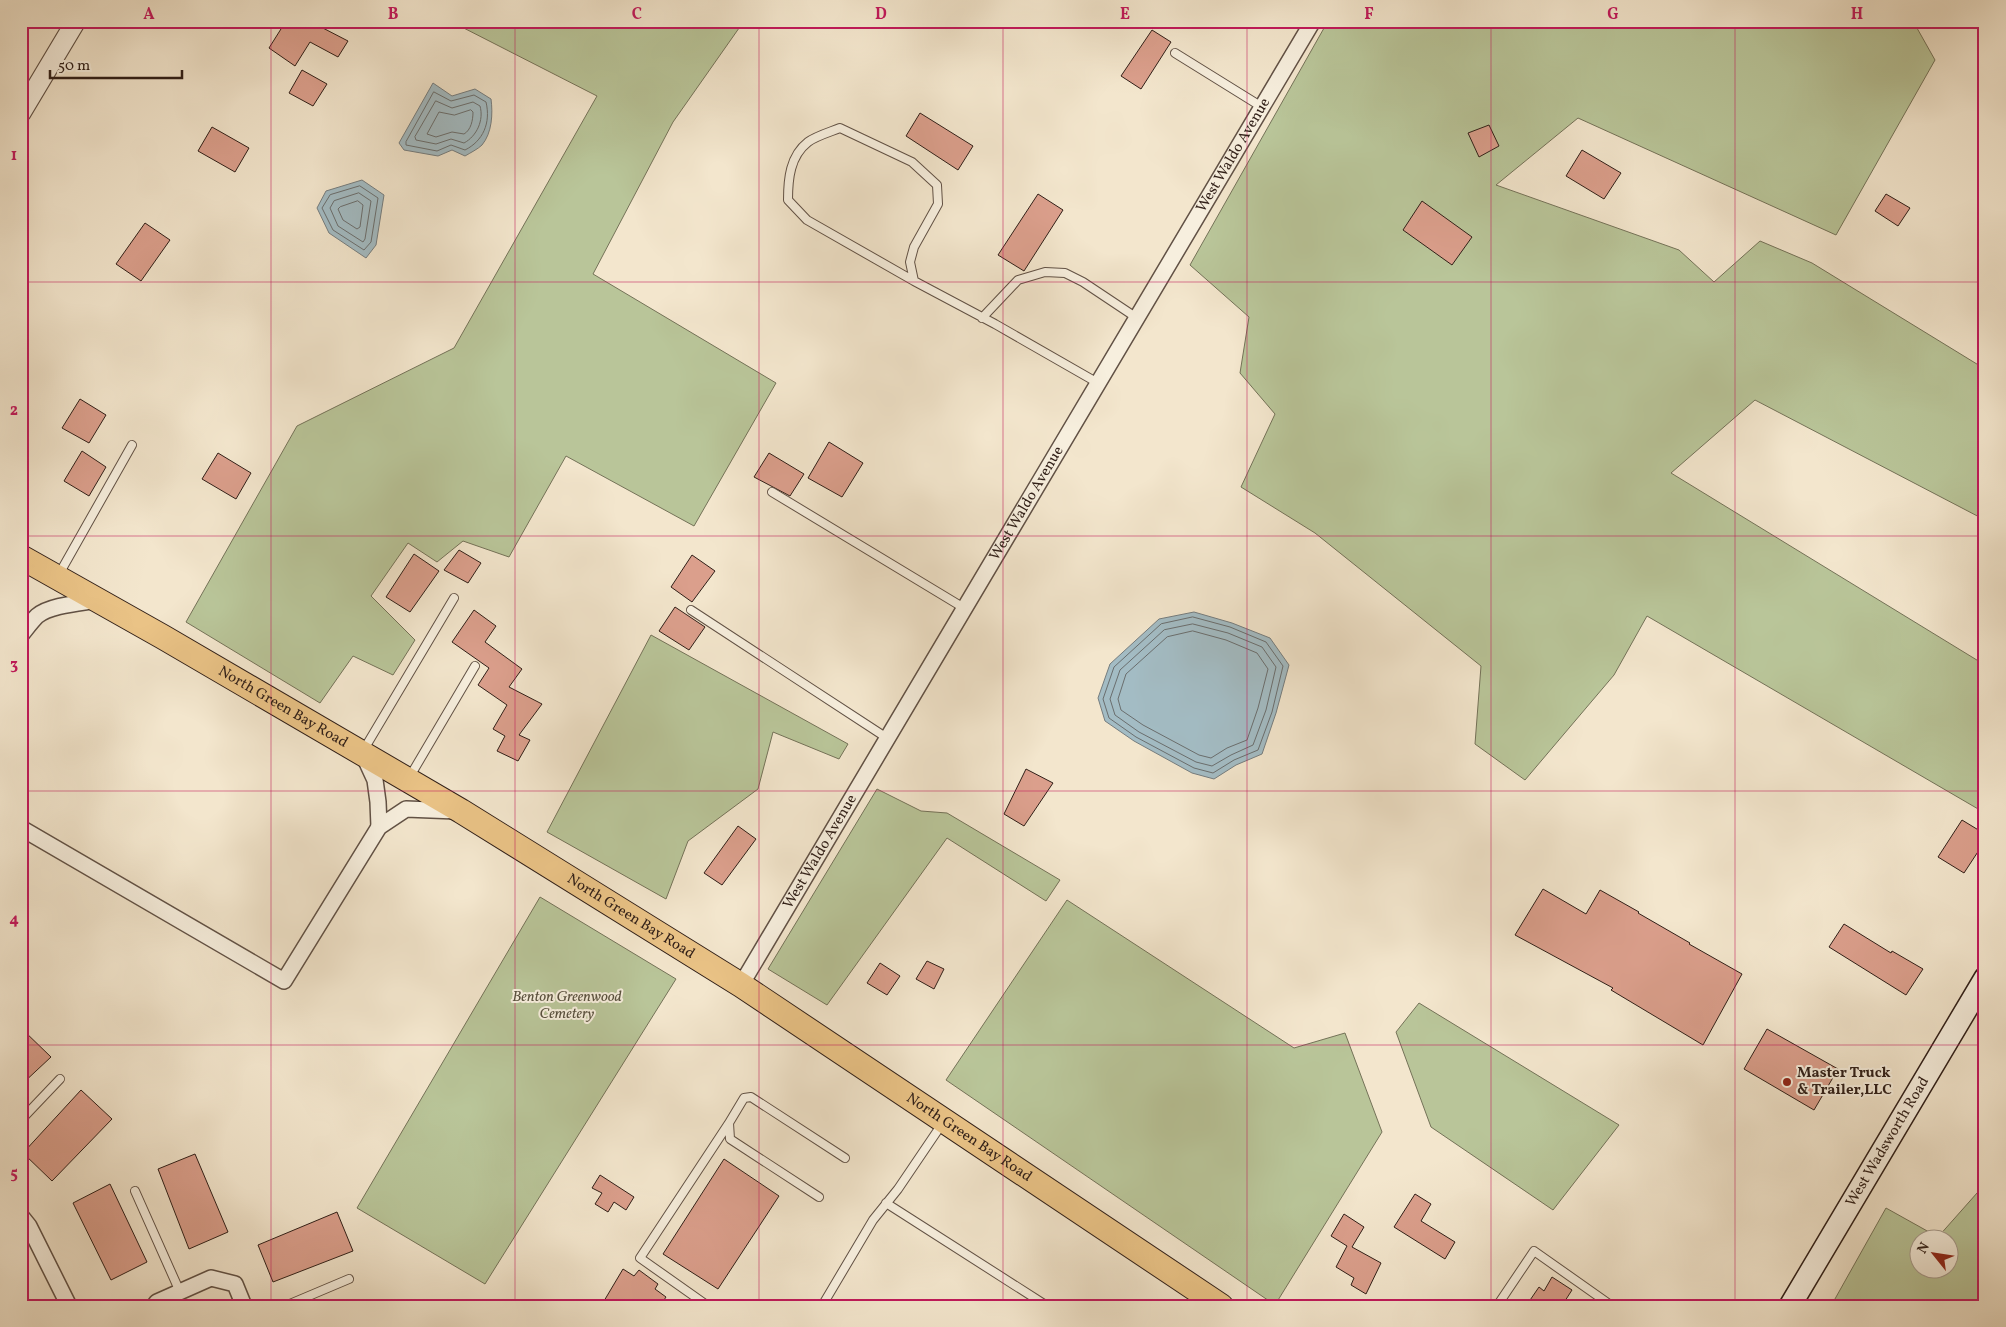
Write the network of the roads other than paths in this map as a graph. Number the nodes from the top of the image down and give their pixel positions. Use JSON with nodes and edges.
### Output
{"nodes":[{"id":1,"x":76,"y":21,"type":"edge"},
{"id":2,"x":1313,"y":21,"type":"edge"},
{"id":3,"x":1175,"y":53,"type":"dead end"},
{"id":4,"x":1262,"y":108,"type":"junction"},
{"id":5,"x":21,"y":113,"type":"edge"},
{"id":6,"x":914,"y":281,"type":"junction"},
{"id":7,"x":982,"y":318,"type":"junction"},
{"id":8,"x":1137,"y":318,"type":"junction"},
{"id":9,"x":1098,"y":383,"type":"junction"},
{"id":10,"x":132,"y":445,"type":"dead end"},
{"id":11,"x":772,"y":492,"type":"dead end"},
{"id":12,"x":21,"y":557,"type":"edge"},
{"id":13,"x":57,"y":577,"type":"junction"},
{"id":14,"x":454,"y":598,"type":"dead end"},
{"id":15,"x":98,"y":600,"type":"junction"},
{"id":16,"x":964,"y":608,"type":"junction"},
{"id":17,"x":691,"y":610,"type":"dead end"},
{"id":18,"x":21,"y":635,"type":"edge"},
{"id":19,"x":475,"y":666,"type":"dead end"},
{"id":20,"x":887,"y":738,"type":"junction"},
{"id":21,"x":362,"y":752,"type":"junction"},
{"id":22,"x":408,"y":780,"type":"junction"},
{"id":23,"x":461,"y":811,"type":"junction"},
{"id":24,"x":379,"y":827,"type":"junction"},
{"id":25,"x":21,"y":828,"type":"edge"},
{"id":26,"x":1985,"y":978,"type":"edge"},
{"id":27,"x":741,"y":985,"type":"junction"},
{"id":28,"x":60,"y":1079,"type":"dead end"},
{"id":29,"x":21,"y":1120,"type":"edge"},
{"id":30,"x":944,"y":1120,"type":"junction"},
{"id":31,"x":729,"y":1123,"type":"junction"},
{"id":32,"x":845,"y":1158,"type":"dead end"},
{"id":33,"x":135,"y":1190,"type":"dead end"},
{"id":34,"x":818,"y":1197,"type":"dead end"},
{"id":35,"x":886,"y":1203,"type":"junction"},
{"id":36,"x":21,"y":1216,"type":"edge"},
{"id":37,"x":350,"y":1279,"type":"dead end"},
{"id":38,"x":180,"y":1292,"type":"junction"},
{"id":39,"x":824,"y":1305,"type":"edge"},
{"id":40,"x":69,"y":1306,"type":"edge"},
{"id":41,"x":154,"y":1306,"type":"edge"},
{"id":42,"x":244,"y":1306,"type":"edge"},
{"id":43,"x":285,"y":1306,"type":"edge"},
{"id":44,"x":708,"y":1306,"type":"edge"},
{"id":45,"x":1043,"y":1306,"type":"edge"},
{"id":46,"x":1221,"y":1306,"type":"edge"},
{"id":47,"x":1498,"y":1306,"type":"edge"},
{"id":48,"x":1612,"y":1306,"type":"edge"},
{"id":49,"x":1790,"y":1306,"type":"edge"}],
"edges":[{"from":1,"to":5,"type":"street"},
{"from":2,"to":4,"type":"street","name":"West Waldo Avenue"},
{"from":3,"to":4,"type":"lane"},
{"from":4,"to":8,"type":"street","name":"West Waldo Avenue"},
{"from":6,"to":6,"type":"lane"},
{"from":6,"to":7,"type":"lane"},
{"from":7,"to":8,"type":"lane"},
{"from":7,"to":9,"type":"lane"},
{"from":8,"to":9,"type":"street","name":"West Waldo Avenue"},
{"from":9,"to":16,"type":"street","name":"West Waldo Avenue"},
{"from":10,"to":13,"type":"lane"},
{"from":11,"to":16,"type":"lane"},
{"from":12,"to":13,"type":"main road","name":"North Green Bay Road"},
{"from":13,"to":15,"type":"main road","name":"North Green Bay Road"},
{"from":14,"to":21,"type":"lane"},
{"from":15,"to":18,"type":"street"},
{"from":15,"to":21,"type":"main road","name":"North Green Bay Road"},
{"from":16,"to":20,"type":"street","name":"West Waldo Avenue"},
{"from":17,"to":20,"type":"lane"},
{"from":19,"to":22,"type":"lane"},
{"from":20,"to":27,"type":"street","name":"West Waldo Avenue"},
{"from":21,"to":22,"type":"main road","name":"North Green Bay Road"},
{"from":21,"to":24,"type":"street"},
{"from":22,"to":23,"type":"main road","name":"North Green Bay Road"},
{"from":23,"to":24,"type":"street"},
{"from":23,"to":27,"type":"main road","name":"North Green Bay Road"},
{"from":24,"to":25,"type":"street"},
{"from":26,"to":49,"type":"main road","name":"West Wadsworth Road"},
{"from":27,"to":30,"type":"main road","name":"North Green Bay Road"},
{"from":28,"to":29,"type":"lane"},
{"from":30,"to":35,"type":"lane"},
{"from":30,"to":46,"type":"main road","name":"North Green Bay Road"},
{"from":31,"to":32,"type":"lane"},
{"from":31,"to":34,"type":"lane"},
{"from":31,"to":44,"type":"lane"},
{"from":33,"to":38,"type":"lane"},
{"from":35,"to":39,"type":"lane"},
{"from":35,"to":45,"type":"lane"},
{"from":36,"to":40,"type":"street"},
{"from":37,"to":43,"type":"lane"},
{"from":38,"to":41,"type":"street"},
{"from":38,"to":42,"type":"street"},
{"from":47,"to":48,"type":"lane"}]}
